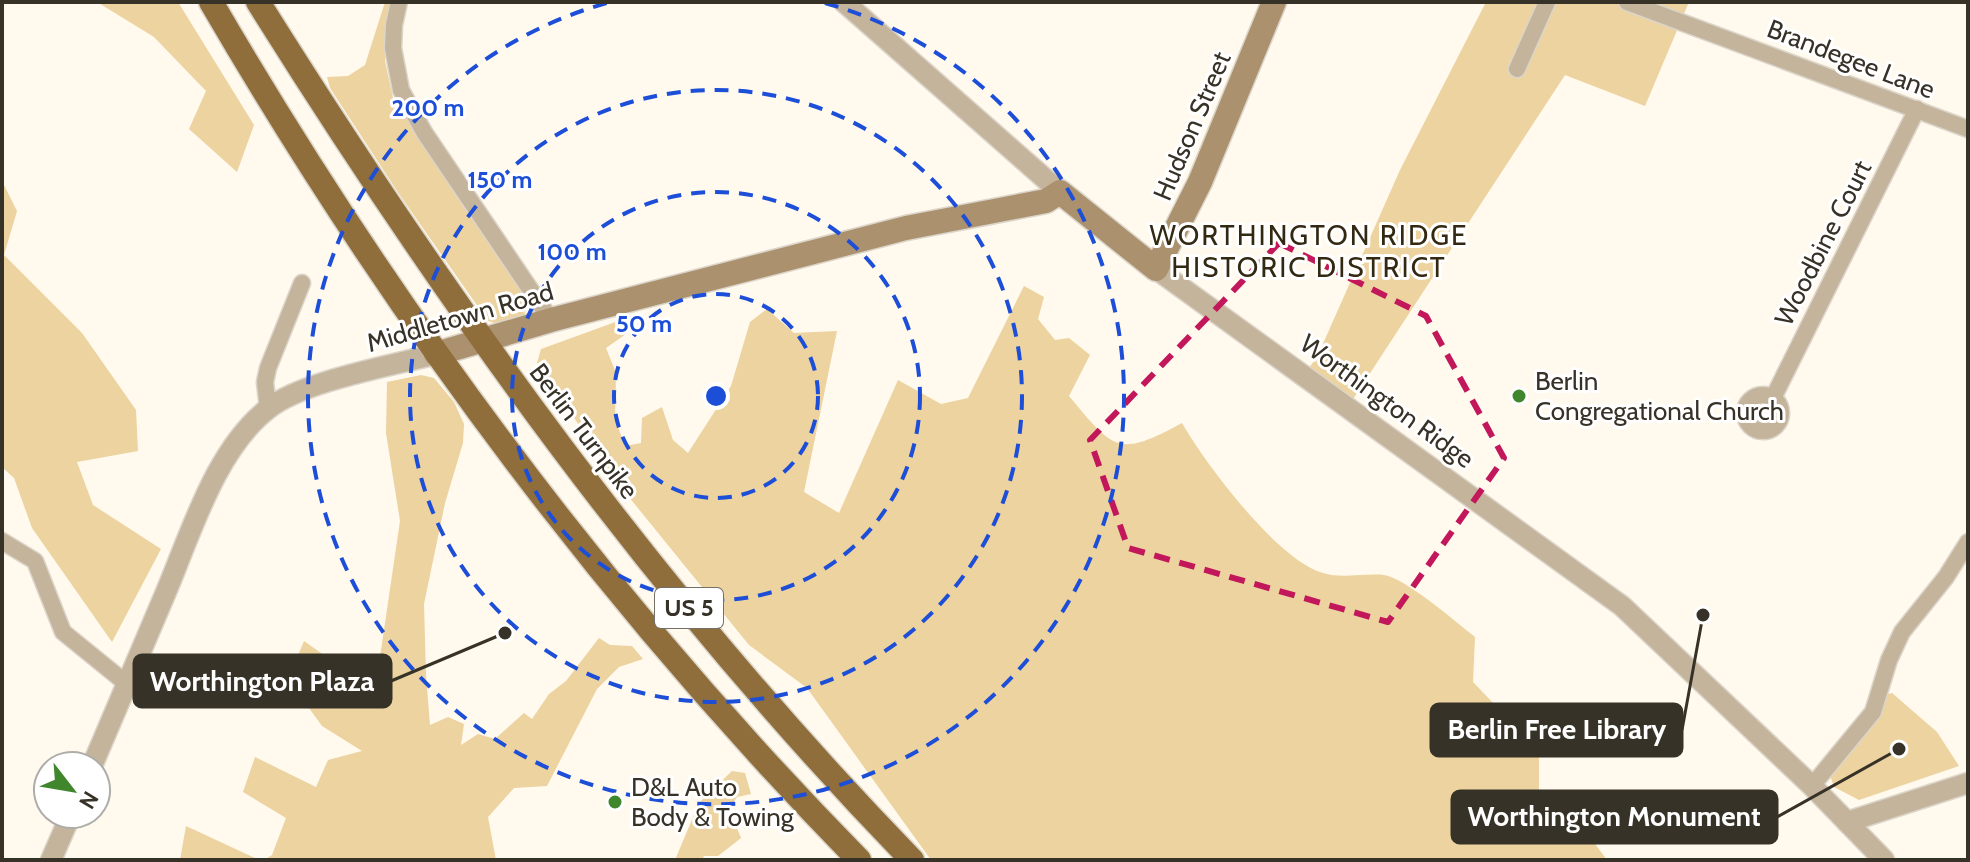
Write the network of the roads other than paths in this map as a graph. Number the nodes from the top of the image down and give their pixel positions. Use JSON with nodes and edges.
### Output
{"nodes":[{"id":1,"x":211,"y":2,"type":"edge"},
{"id":2,"x":258,"y":2,"type":"edge"},
{"id":3,"x":399,"y":2,"type":"edge"},
{"id":4,"x":844,"y":2,"type":"edge"},
{"id":5,"x":1274,"y":2,"type":"edge"},
{"id":6,"x":1547,"y":2,"type":"edge"},
{"id":7,"x":1627,"y":2,"type":"edge"},
{"id":8,"x":1517,"y":69,"type":"dead end"},
{"id":9,"x":1917,"y":109,"type":"junction"},
{"id":10,"x":1968,"y":129,"type":"edge"},
{"id":11,"x":1060,"y":192,"type":"junction"},
{"id":12,"x":1156,"y":269,"type":"junction"},
{"id":13,"x":302,"y":283,"type":"dead end"},
{"id":14,"x":551,"y":320,"type":"junction"},
{"id":15,"x":482,"y":342,"type":"junction"},
{"id":16,"x":436,"y":354,"type":"junction"},
{"id":17,"x":1773,"y":398,"type":"dead end"},
{"id":18,"x":268,"y":409,"type":"junction"},
{"id":19,"x":2,"y":541,"type":"edge"},
{"id":20,"x":1968,"y":542,"type":"edge"},
{"id":21,"x":127,"y":684,"type":"junction"},
{"id":22,"x":99,"y":750,"type":"edge"},
{"id":23,"x":1968,"y":783,"type":"edge"},
{"id":24,"x":1812,"y":786,"type":"junction"},
{"id":25,"x":1847,"y":822,"type":"junction"},
{"id":26,"x":64,"y":830,"type":"edge"},
{"id":27,"x":51,"y":860,"type":"edge"},
{"id":28,"x":859,"y":860,"type":"edge"},
{"id":29,"x":912,"y":860,"type":"edge"},
{"id":30,"x":1884,"y":860,"type":"edge"}],
"edges":[{"from":1,"to":16,"type":"highway","number":"US 5"},
{"from":2,"to":15,"type":"highway","name":"Berlin Turnpike","number":"US 5"},
{"from":3,"to":14,"type":"street"},
{"from":4,"to":11,"type":"street","name":"Worthington Ridge"},
{"from":5,"to":12,"type":"main road","name":"Hudson Street"},
{"from":6,"to":8,"type":"street"},
{"from":7,"to":9,"type":"street","name":"Brandegee Lane"},
{"from":9,"to":10,"type":"street","name":"Brandegee Lane"},
{"from":9,"to":17,"type":"street","name":"Woodbine Court"},
{"from":11,"to":12,"type":"main road","name":"Worthington Ridge"},
{"from":11,"to":14,"type":"main road","name":"Middletown Road"},
{"from":12,"to":24,"type":"street","name":"Worthington Ridge"},
{"from":13,"to":18,"type":"street"},
{"from":14,"to":15,"type":"main road","name":"Middletown Road"},
{"from":15,"to":16,"type":"main road","name":"Middletown Road"},
{"from":15,"to":29,"type":"highway","name":"Berlin Turnpike","number":"US 5"},
{"from":16,"to":18,"type":"street","name":"Middletown Road"},
{"from":16,"to":28,"type":"highway","number":"US 5"},
{"from":18,"to":21,"type":"street","name":"Middletown Road"},
{"from":19,"to":21,"type":"street"},
{"from":20,"to":24,"type":"street"},
{"from":21,"to":22,"type":"street","name":"Middletown Road"},
{"from":23,"to":25,"type":"street"},
{"from":24,"to":25,"type":"street","name":"Worthington Ridge"},
{"from":25,"to":30,"type":"street","name":"Worthington Ridge"},
{"from":26,"to":27,"type":"street"}]}
